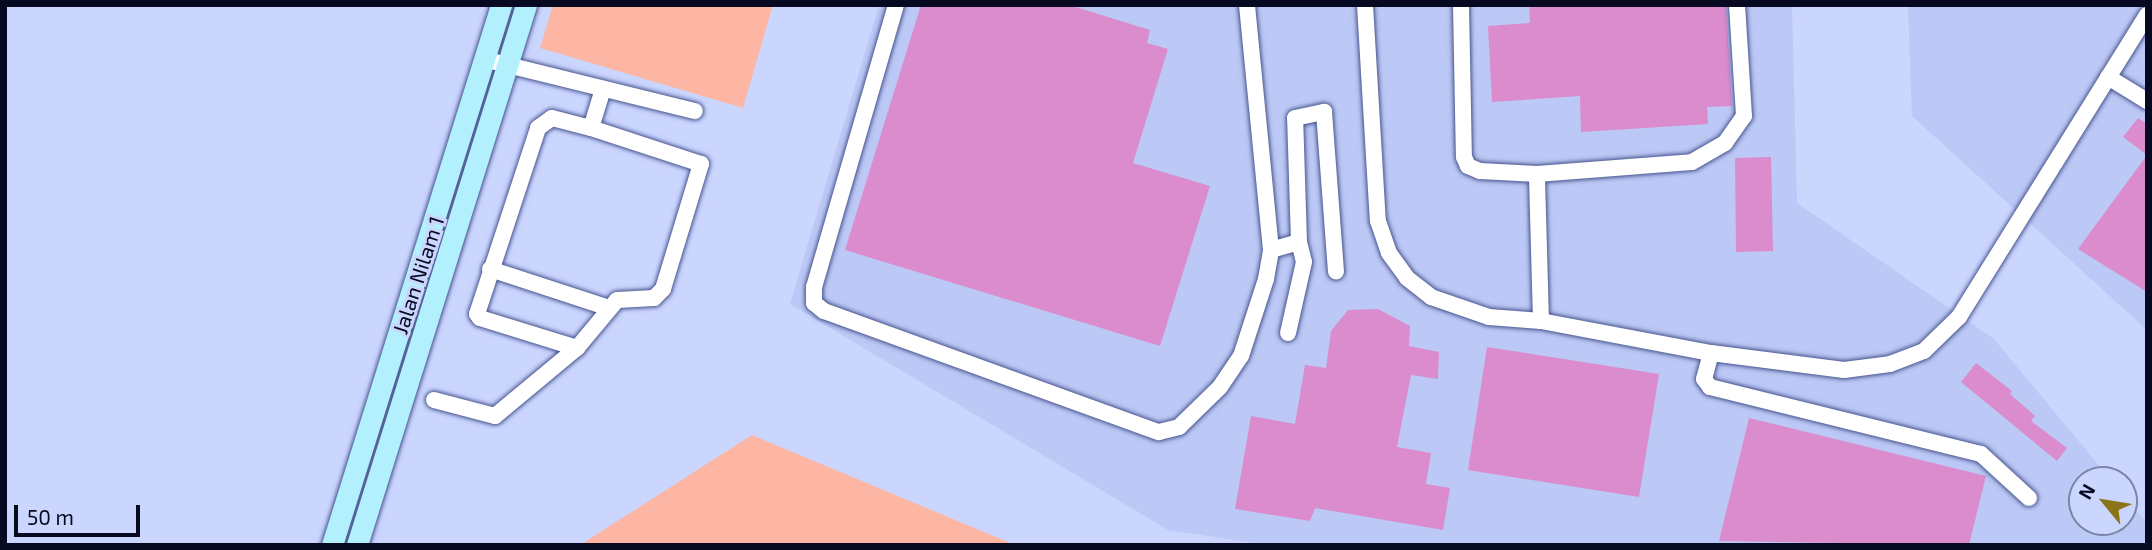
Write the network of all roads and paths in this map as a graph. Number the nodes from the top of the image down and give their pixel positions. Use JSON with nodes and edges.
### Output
{"nodes":[{"id":1,"x":501,"y":5,"type":"edge"},
{"id":2,"x":526,"y":5,"type":"edge"},
{"id":3,"x":896,"y":5,"type":"edge"},
{"id":4,"x":1247,"y":5,"type":"edge"},
{"id":5,"x":1365,"y":5,"type":"edge"},
{"id":6,"x":1461,"y":5,"type":"edge"},
{"id":7,"x":1737,"y":5,"type":"edge"},
{"id":8,"x":2147,"y":15,"type":"edge"},
{"id":9,"x":487,"y":60,"type":"junction"},
{"id":10,"x":509,"y":65,"type":"junction"},
{"id":11,"x":2108,"y":77,"type":"junction"},
{"id":12,"x":603,"y":89,"type":"junction"},
{"id":13,"x":2147,"y":101,"type":"edge"},
{"id":14,"x":695,"y":111,"type":"dead end"},
{"id":15,"x":591,"y":128,"type":"junction"},
{"id":16,"x":1537,"y":174,"type":"junction"},
{"id":17,"x":1299,"y":242,"type":"junction"},
{"id":18,"x":1270,"y":250,"type":"junction"},
{"id":19,"x":490,"y":269,"type":"junction"},
{"id":20,"x":1336,"y":272,"type":"dead end"},
{"id":21,"x":609,"y":308,"type":"junction"},
{"id":22,"x":1541,"y":321,"type":"junction"},
{"id":23,"x":1288,"y":333,"type":"dead end"},
{"id":24,"x":577,"y":348,"type":"junction"},
{"id":25,"x":1711,"y":353,"type":"junction"},
{"id":26,"x":434,"y":400,"type":"dead end"},
{"id":27,"x":2029,"y":498,"type":"dead end"},
{"id":28,"x":332,"y":545,"type":"edge"},
{"id":29,"x":357,"y":545,"type":"edge"}],
"edges":[{"from":1,"to":9,"type":"main road","name":"Jalan Nilam 1"},
{"from":2,"to":10,"type":"main road","name":"Jalan Nilam 1"},
{"from":3,"to":18,"type":"street"},
{"from":4,"to":18,"type":"street"},
{"from":5,"to":22,"type":"street"},
{"from":6,"to":16,"type":"street"},
{"from":7,"to":16,"type":"street"},
{"from":8,"to":11,"type":"street"},
{"from":9,"to":10,"type":"street"},
{"from":9,"to":28,"type":"main road","name":"Jalan Nilam 1"},
{"from":10,"to":12,"type":"street"},
{"from":10,"to":29,"type":"main road","name":"Jalan Nilam 1"},
{"from":11,"to":13,"type":"street"},
{"from":11,"to":25,"type":"street"},
{"from":12,"to":14,"type":"street"},
{"from":12,"to":15,"type":"street"},
{"from":15,"to":19,"type":"street"},
{"from":15,"to":21,"type":"street"},
{"from":16,"to":22,"type":"street"},
{"from":17,"to":18,"type":"street"},
{"from":17,"to":20,"type":"street"},
{"from":17,"to":23,"type":"street"},
{"from":19,"to":21,"type":"street"},
{"from":19,"to":24,"type":"street"},
{"from":21,"to":24,"type":"street"},
{"from":22,"to":25,"type":"street"},
{"from":24,"to":26,"type":"street"},
{"from":25,"to":27,"type":"street"}]}
